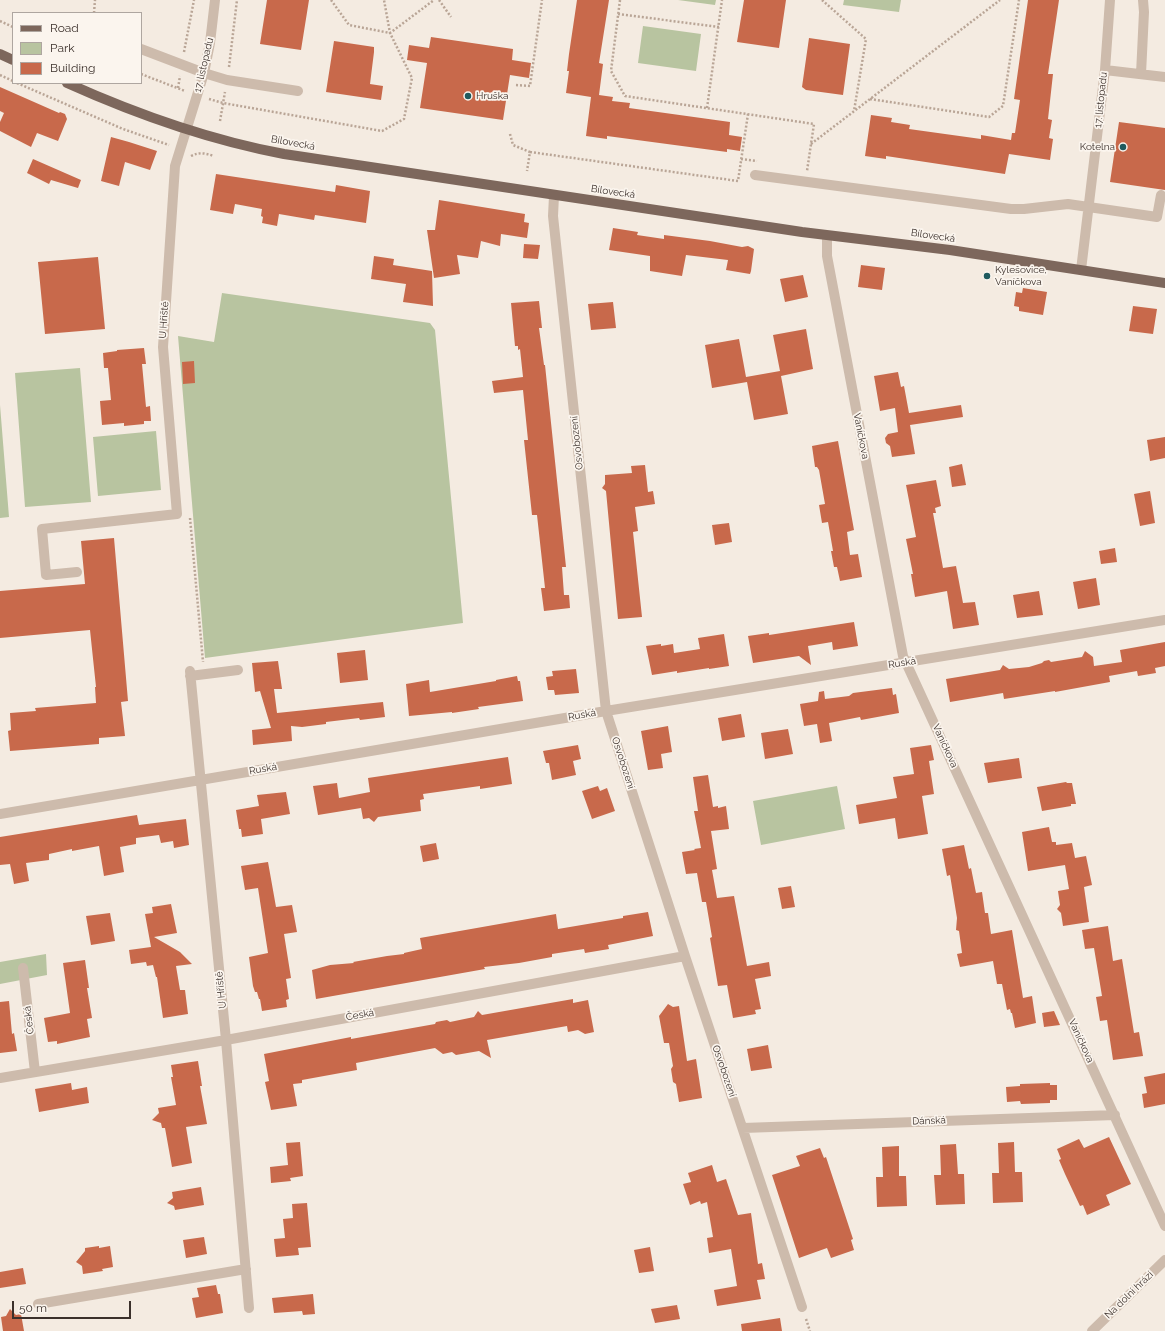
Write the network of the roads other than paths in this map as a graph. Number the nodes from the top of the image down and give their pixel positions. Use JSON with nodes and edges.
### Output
{"nodes":[{"id":1,"x":215,"y":0,"type":"edge"},
{"id":2,"x":1110,"y":0,"type":"edge"},
{"id":3,"x":1143,"y":0,"type":"edge"},
{"id":4,"x":142,"y":49,"type":"edge"},
{"id":5,"x":0,"y":54,"type":"edge"},
{"id":6,"x":12,"y":60,"type":"edge"},
{"id":7,"x":1105,"y":70,"type":"junction"},
{"id":8,"x":204,"y":73,"type":"junction"},
{"id":9,"x":1141,"y":74,"type":"junction"},
{"id":10,"x":1165,"y":77,"type":"edge"},
{"id":11,"x":69,"y":84,"type":"edge"},
{"id":12,"x":298,"y":90,"type":"dead end"},
{"id":13,"x":187,"y":129,"type":"junction"},
{"id":14,"x":755,"y":175,"type":"dead end"},
{"id":15,"x":1161,"y":195,"type":"dead end"},
{"id":16,"x":554,"y":196,"type":"junction"},
{"id":17,"x":1089,"y":207,"type":"junction"},
{"id":18,"x":827,"y":236,"type":"junction"},
{"id":19,"x":1082,"y":270,"type":"junction"},
{"id":20,"x":1165,"y":283,"type":"edge"},
{"id":21,"x":77,"y":572,"type":"dead end"},
{"id":22,"x":1165,"y":620,"type":"edge"},
{"id":23,"x":905,"y":663,"type":"junction"},
{"id":24,"x":238,"y":670,"type":"dead end"},
{"id":25,"x":606,"y":711,"type":"junction"},
{"id":26,"x":201,"y":780,"type":"junction"},
{"id":27,"x":0,"y":814,"type":"edge"},
{"id":28,"x":685,"y":956,"type":"junction"},
{"id":29,"x":23,"y":968,"type":"dead end"},
{"id":30,"x":226,"y":1040,"type":"junction"},
{"id":31,"x":35,"y":1072,"type":"junction"},
{"id":32,"x":0,"y":1078,"type":"edge"},
{"id":33,"x":1115,"y":1115,"type":"junction"},
{"id":34,"x":743,"y":1128,"type":"junction"},
{"id":35,"x":1165,"y":1226,"type":"edge"},
{"id":36,"x":1165,"y":1260,"type":"edge"},
{"id":37,"x":246,"y":1269,"type":"junction"},
{"id":38,"x":38,"y":1304,"type":"dead end"},
{"id":39,"x":802,"y":1307,"type":"dead end"},
{"id":40,"x":249,"y":1308,"type":"dead end"},
{"id":41,"x":1092,"y":1331,"type":"edge"}],
"edges":[{"from":1,"to":8,"type":"street","name":"17. listopadu"},
{"from":2,"to":7,"type":"street","name":"17. listopadu"},
{"from":3,"to":9,"type":"street"},
{"from":4,"to":8,"type":"street"},
{"from":5,"to":6,"type":"main road"},
{"from":7,"to":9,"type":"street"},
{"from":7,"to":17,"type":"street","name":"17. listopadu"},
{"from":8,"to":12,"type":"street"},
{"from":8,"to":13,"type":"street","name":"17. listopadu"},
{"from":9,"to":10,"type":"street"},
{"from":11,"to":13,"type":"main road","name":"Bílovecká"},
{"from":13,"to":16,"type":"main road","name":"Bílovecká"},
{"from":13,"to":21,"type":"street","name":"U Hřiště"},
{"from":14,"to":17,"type":"street"},
{"from":15,"to":17,"type":"street"},
{"from":16,"to":18,"type":"main road","name":"Bílovecká"},
{"from":16,"to":25,"type":"street","name":"Osvobození"},
{"from":17,"to":19,"type":"street","name":"17. listopadu"},
{"from":18,"to":19,"type":"main road","name":"Bílovecká"},
{"from":18,"to":23,"type":"street","name":"Vaníčkova"},
{"from":19,"to":20,"type":"main road","name":"Bílovecká"},
{"from":22,"to":23,"type":"street","name":"Ruská"},
{"from":23,"to":25,"type":"street","name":"Ruská"},
{"from":23,"to":33,"type":"street","name":"Vaníčkova"},
{"from":24,"to":26,"type":"street","name":"U Hřiště"},
{"from":25,"to":26,"type":"street","name":"Ruská"},
{"from":25,"to":28,"type":"street","name":"Osvobození"},
{"from":26,"to":27,"type":"street","name":"Ruská"},
{"from":26,"to":30,"type":"street","name":"U Hřiště"},
{"from":28,"to":30,"type":"street","name":"Česká"},
{"from":28,"to":34,"type":"street","name":"Osvobození"},
{"from":29,"to":31,"type":"street","name":"Česká"},
{"from":30,"to":31,"type":"street","name":"Česká"},
{"from":30,"to":37,"type":"street","name":"U Hřiště"},
{"from":31,"to":32,"type":"street","name":"Česká"},
{"from":33,"to":34,"type":"street","name":"Dánská"},
{"from":33,"to":35,"type":"street","name":"Vaníčkova"},
{"from":34,"to":39,"type":"street","name":"Osvobození"},
{"from":36,"to":41,"type":"street","name":"Na dolni hrázi"},
{"from":37,"to":38,"type":"street"},
{"from":37,"to":40,"type":"street","name":"U Hřiště"}]}
